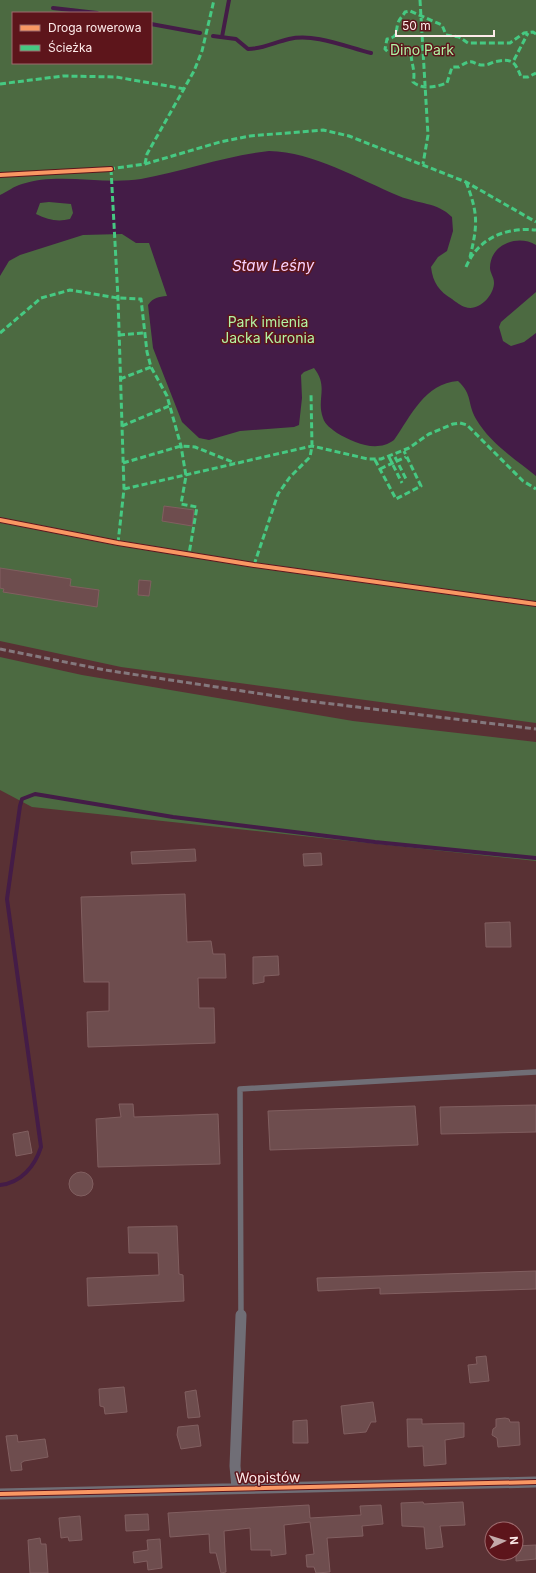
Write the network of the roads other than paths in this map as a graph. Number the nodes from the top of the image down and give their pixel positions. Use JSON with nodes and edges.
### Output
{"nodes":[{"id":1,"x":0,"y":520,"type":"edge"},
{"id":2,"x":536,"y":604,"type":"edge"},
{"id":3,"x":536,"y":1072,"type":"edge"},
{"id":4,"x":241,"y":1315,"type":"joint"},
{"id":5,"x":536,"y":1482,"type":"edge"},
{"id":6,"x":237,"y":1488,"type":"junction"},
{"id":7,"x":0,"y":1494,"type":"edge"}],
"edges":[{"from":1,"to":2,"type":"lane"},
{"from":3,"to":4,"type":"lane"},
{"from":4,"to":6,"type":"street"},
{"from":5,"to":6,"type":"street","name":"Wopistów"},
{"from":6,"to":7,"type":"street","name":"Wopistów"}]}
